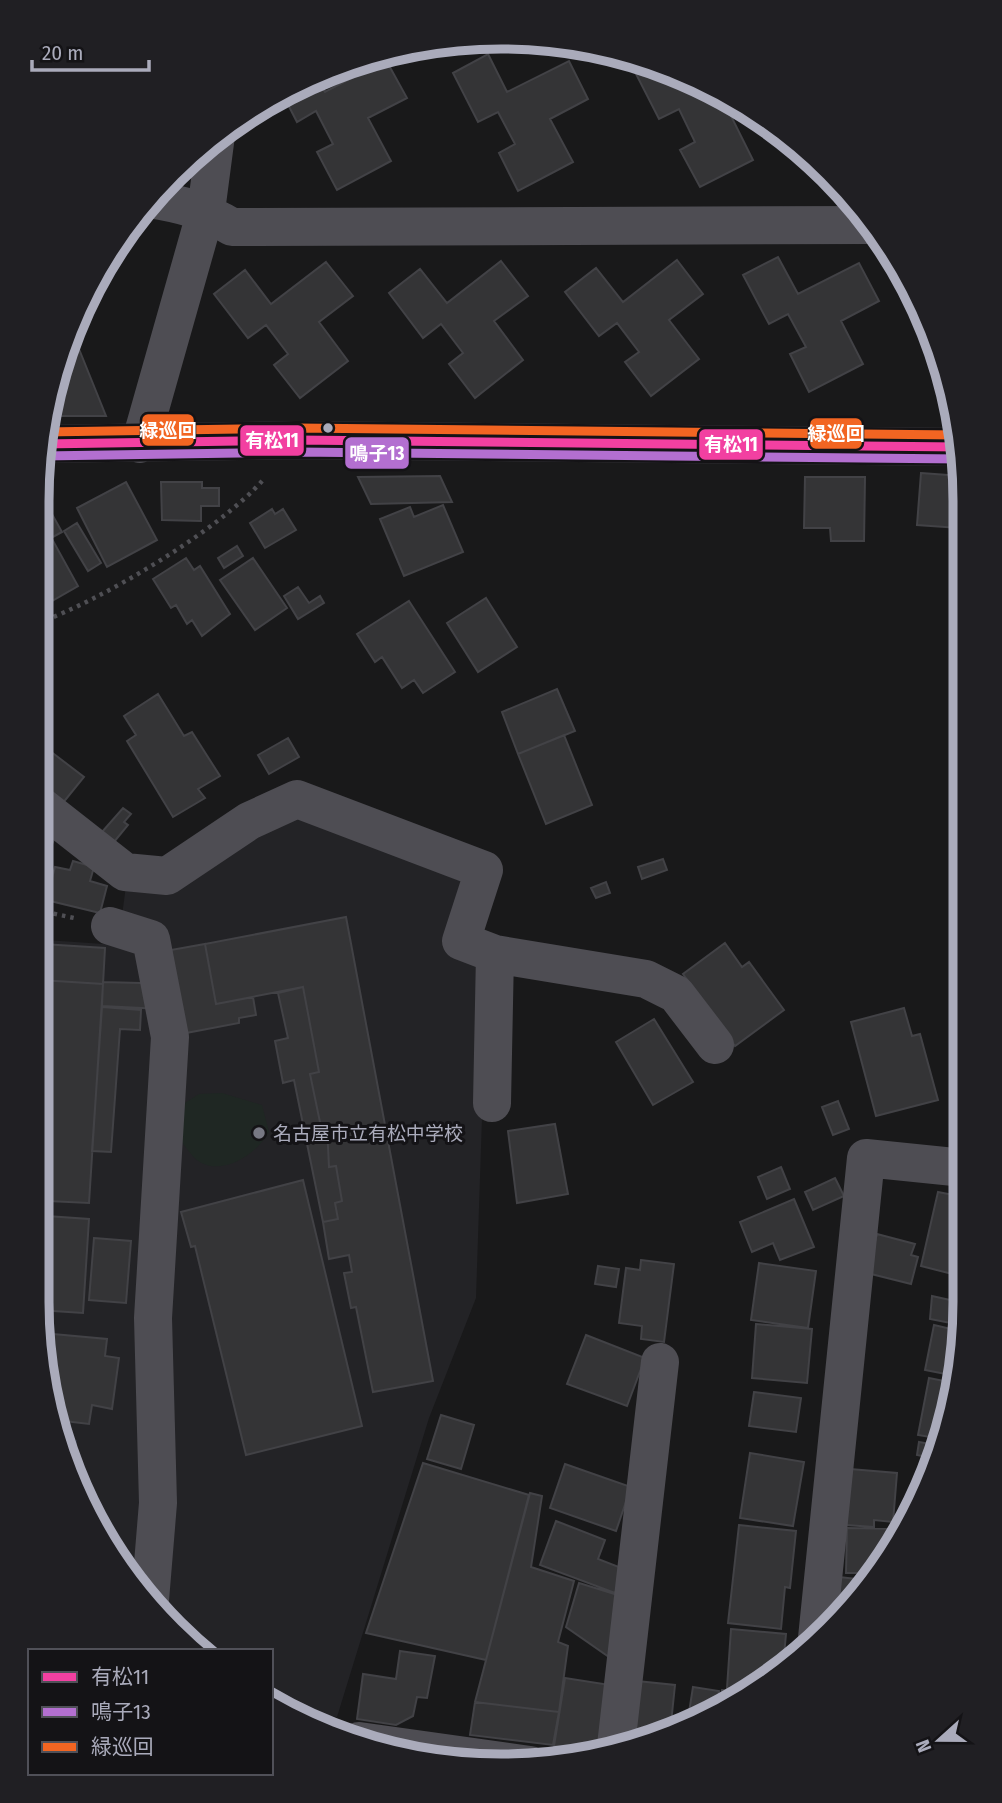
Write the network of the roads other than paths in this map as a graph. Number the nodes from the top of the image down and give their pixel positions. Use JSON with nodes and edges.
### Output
{"nodes":[{"id":1,"x":214,"y":152,"type":"edge"},
{"id":2,"x":162,"y":202,"type":"edge"},
{"id":3,"x":206,"y":211,"type":"junction"},
{"id":4,"x":859,"y":225,"type":"edge"},
{"id":5,"x":53,"y":444,"type":"edge"},
{"id":6,"x":140,"y":444,"type":"junction"},
{"id":7,"x":950,"y":447,"type":"edge"},
{"id":8,"x":49,"y":813,"type":"edge"},
{"id":9,"x":110,"y":926,"type":"dead end"},
{"id":10,"x":495,"y":954,"type":"junction"},
{"id":11,"x":715,"y":1045,"type":"dead end"},
{"id":12,"x":492,"y":1103,"type":"dead end"},
{"id":13,"x":953,"y":1167,"type":"edge"},
{"id":14,"x":660,"y":1362,"type":"dead end"},
{"id":15,"x":151,"y":1588,"type":"edge"},
{"id":16,"x":819,"y":1624,"type":"edge"},
{"id":17,"x":617,"y":1739,"type":"edge"}],
"edges":[{"from":1,"to":3,"type":"street"},
{"from":2,"to":3,"type":"street"},
{"from":3,"to":4,"type":"street"},
{"from":3,"to":6,"type":"street"},
{"from":5,"to":6,"type":"street"},
{"from":6,"to":7,"type":"street"},
{"from":8,"to":10,"type":"street"},
{"from":9,"to":15,"type":"street"},
{"from":10,"to":11,"type":"street"},
{"from":10,"to":12,"type":"street"},
{"from":13,"to":16,"type":"street"},
{"from":14,"to":17,"type":"street"}]}
